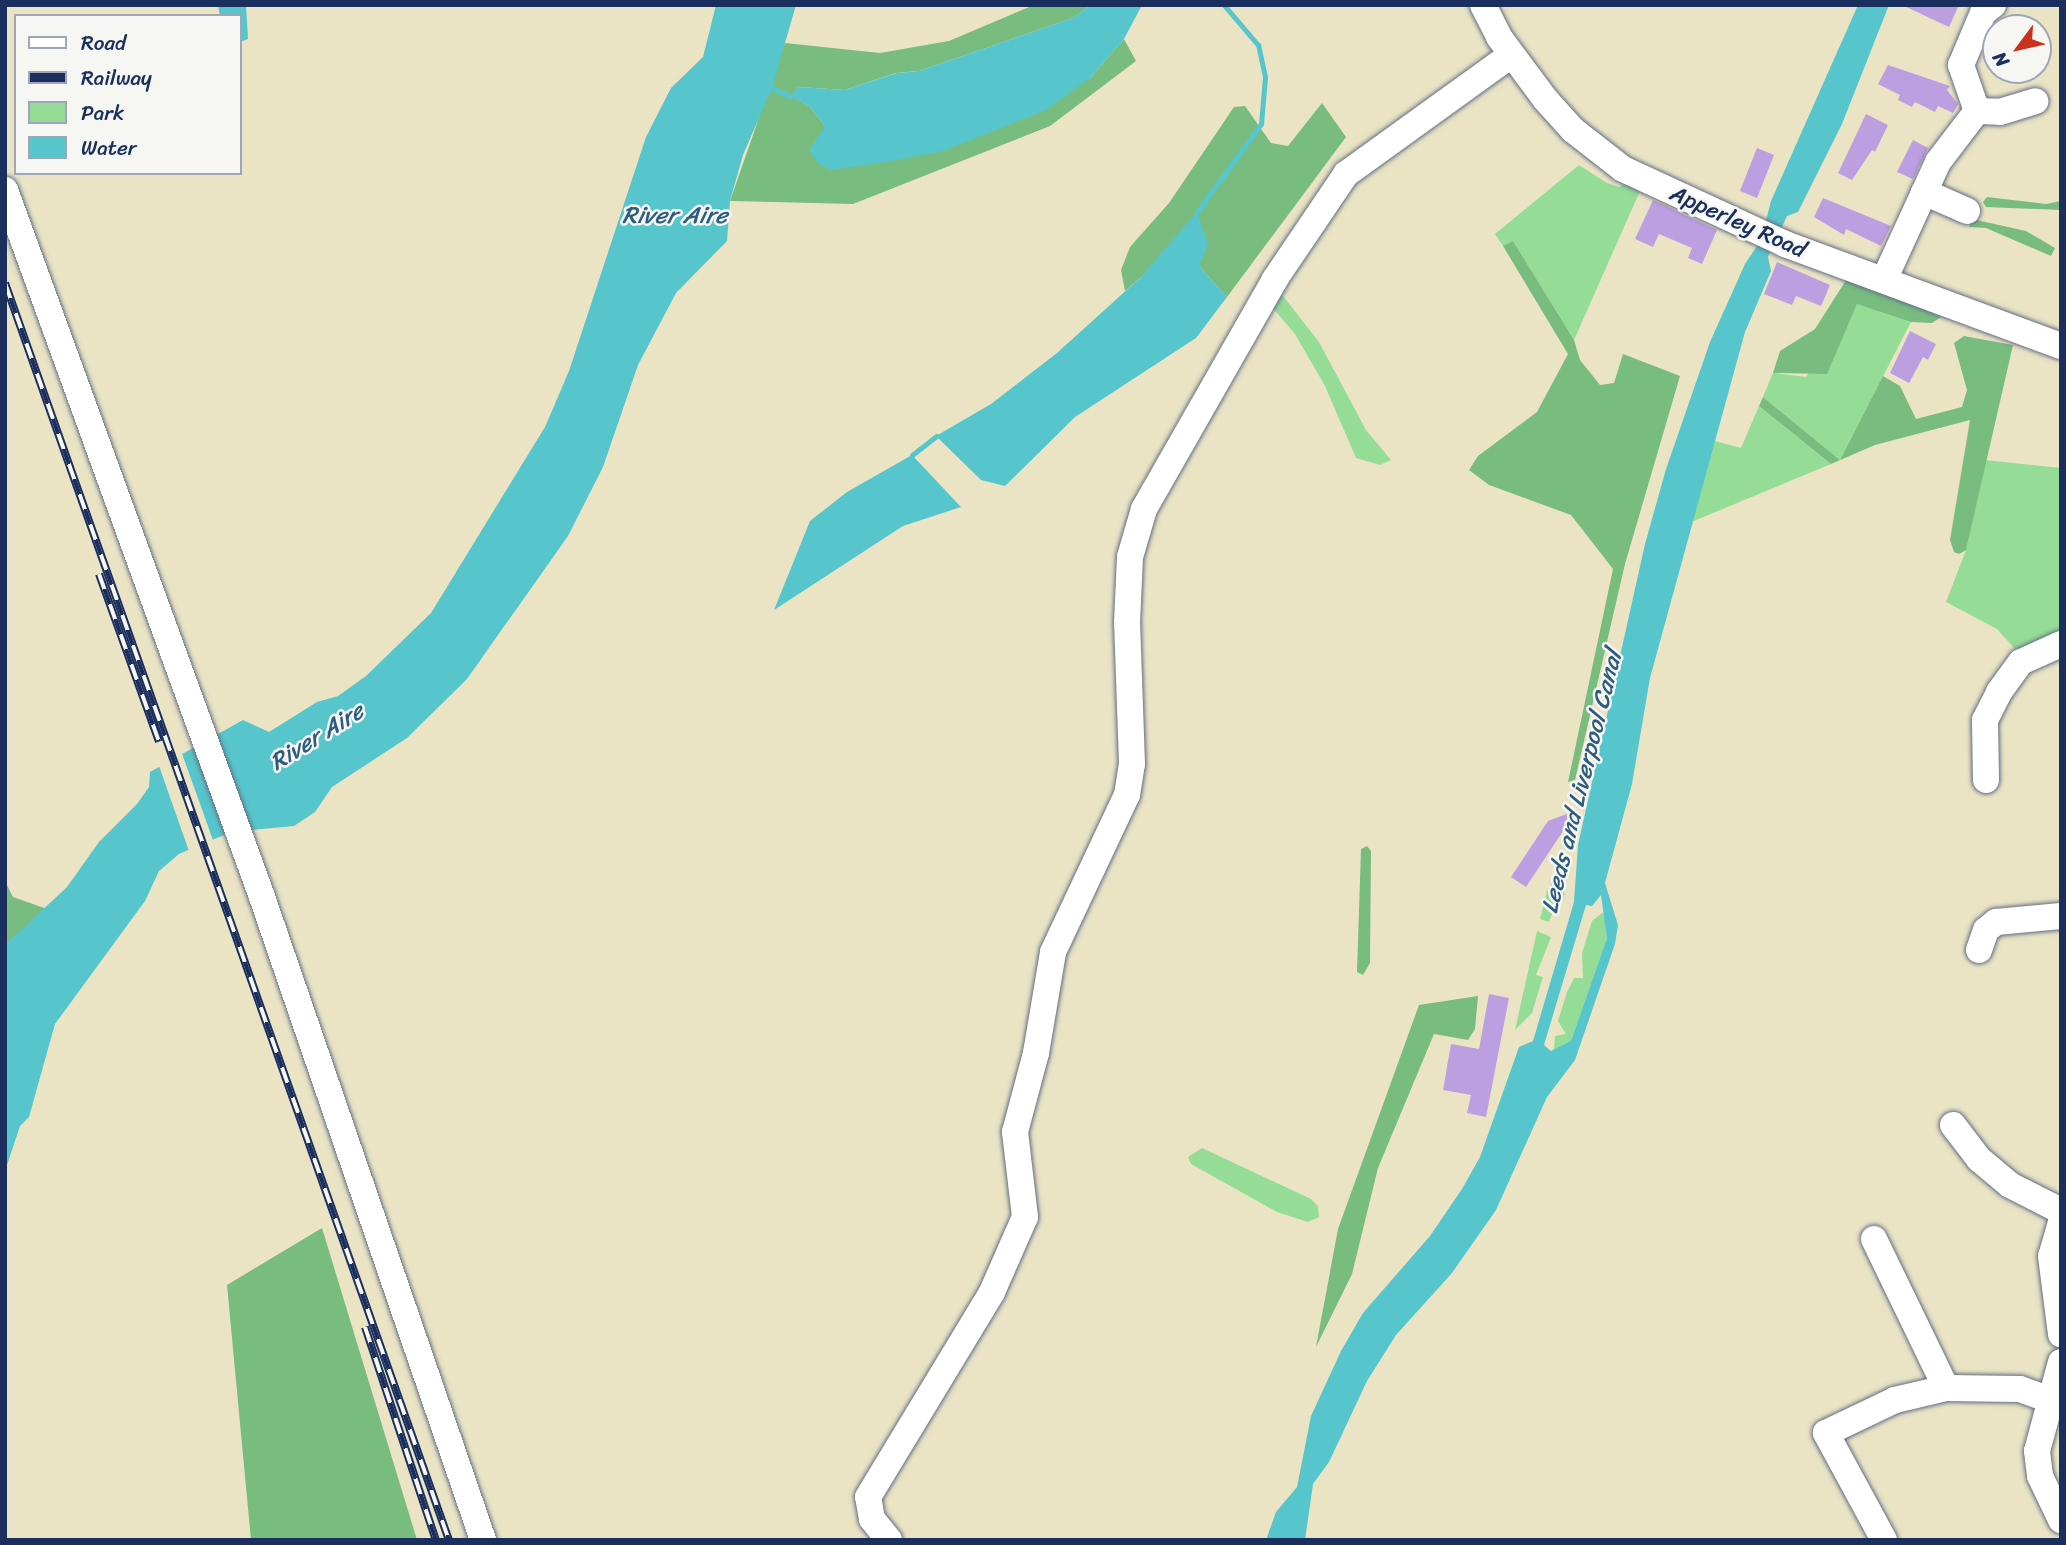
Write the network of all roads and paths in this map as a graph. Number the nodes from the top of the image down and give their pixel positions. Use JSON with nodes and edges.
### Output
{"nodes":[{"id":1,"x":1483,"y":5,"type":"edge"},
{"id":2,"x":1993,"y":5,"type":"edge"},
{"id":3,"x":1511,"y":55,"type":"junction"},
{"id":4,"x":2035,"y":101,"type":"dead end"},
{"id":5,"x":1977,"y":111,"type":"junction"},
{"id":6,"x":5,"y":190,"type":"edge"},
{"id":7,"x":1924,"y":192,"type":"junction"},
{"id":8,"x":1967,"y":211,"type":"dead end"},
{"id":9,"x":1884,"y":280,"type":"junction"},
{"id":10,"x":2061,"y":346,"type":"edge"},
{"id":11,"x":2061,"y":643,"type":"edge"},
{"id":12,"x":1986,"y":780,"type":"dead end"},
{"id":13,"x":2061,"y":916,"type":"edge"},
{"id":14,"x":1979,"y":950,"type":"dead end"},
{"id":15,"x":1953,"y":1125,"type":"dead end"},
{"id":16,"x":2061,"y":1211,"type":"edge"},
{"id":17,"x":2061,"y":1222,"type":"edge"},
{"id":18,"x":1874,"y":1240,"type":"dead end"},
{"id":19,"x":2061,"y":1334,"type":"edge"},
{"id":20,"x":2061,"y":1362,"type":"edge"},
{"id":21,"x":1946,"y":1388,"type":"junction"},
{"id":22,"x":2051,"y":1400,"type":"junction"},
{"id":23,"x":2061,"y":1520,"type":"edge"},
{"id":24,"x":483,"y":1540,"type":"edge"},
{"id":25,"x":889,"y":1540,"type":"edge"},
{"id":26,"x":1884,"y":1540,"type":"edge"}],
"edges":[{"from":1,"to":3,"type":"street","name":"Apperley Road"},
{"from":2,"to":5,"type":"street"},
{"from":3,"to":9,"type":"street","name":"Apperley Road"},
{"from":3,"to":25,"type":"street"},
{"from":4,"to":5,"type":"street"},
{"from":5,"to":7,"type":"street"},
{"from":6,"to":24,"type":"street"},
{"from":7,"to":8,"type":"street"},
{"from":7,"to":9,"type":"street"},
{"from":9,"to":10,"type":"street","name":"Apperley Road"},
{"from":11,"to":12,"type":"street"},
{"from":13,"to":14,"type":"street"},
{"from":15,"to":16,"type":"street"},
{"from":17,"to":19,"type":"street"},
{"from":18,"to":21,"type":"street"},
{"from":20,"to":22,"type":"street"},
{"from":21,"to":22,"type":"street"},
{"from":21,"to":26,"type":"street"},
{"from":22,"to":23,"type":"street"}]}
